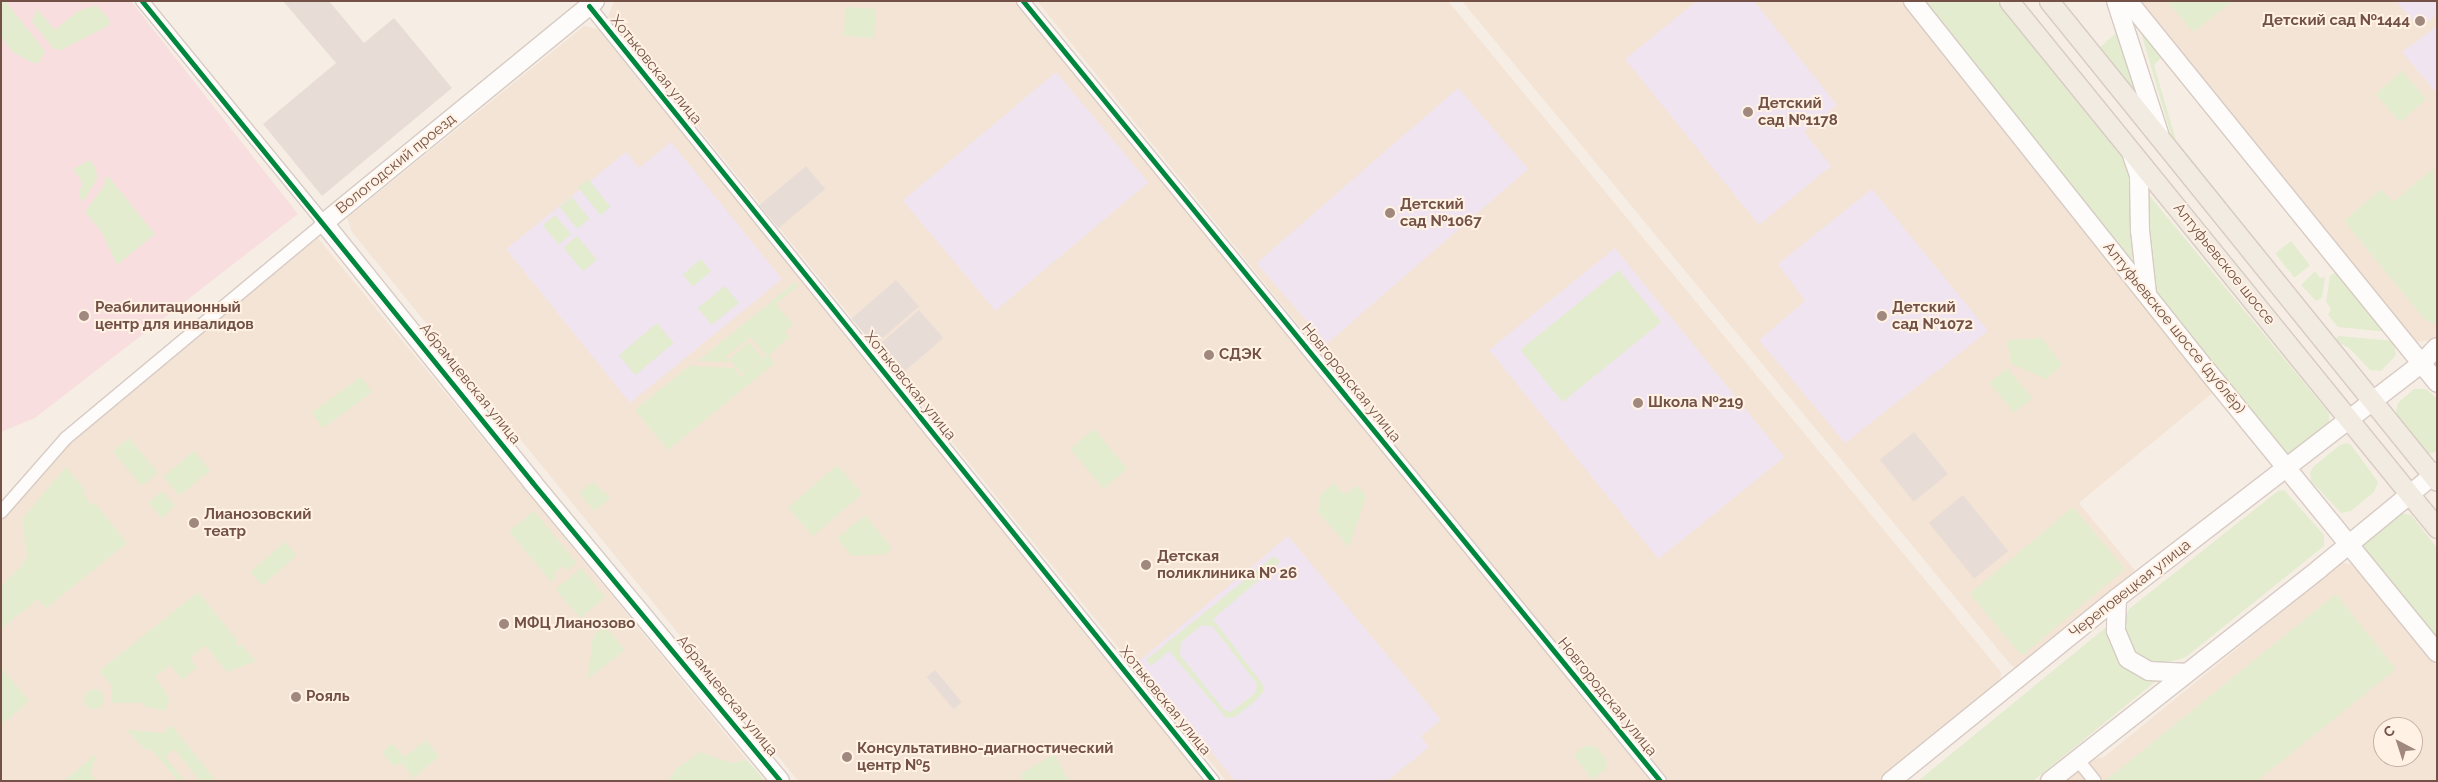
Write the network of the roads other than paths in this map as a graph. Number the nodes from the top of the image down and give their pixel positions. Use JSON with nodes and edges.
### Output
{"nodes":[{"id":1,"x":142,"y":1,"type":"edge"},
{"id":2,"x":1023,"y":1,"type":"edge"},
{"id":3,"x":1913,"y":1,"type":"edge"},
{"id":4,"x":2009,"y":1,"type":"edge"},
{"id":5,"x":2049,"y":1,"type":"edge"},
{"id":6,"x":2116,"y":1,"type":"edge"},
{"id":7,"x":2128,"y":1,"type":"edge"},
{"id":8,"x":592,"y":4,"type":"edge"},
{"id":9,"x":2161,"y":140,"type":"junction"},
{"id":10,"x":2129,"y":146,"type":"junction"},
{"id":11,"x":324,"y":223,"type":"junction"},
{"id":12,"x":2147,"y":295,"type":"junction"},
{"id":13,"x":2437,"y":347,"type":"edge"},
{"id":14,"x":2421,"y":364,"type":"junction"},
{"id":15,"x":2437,"y":382,"type":"edge"},
{"id":16,"x":2373,"y":402,"type":"junction"},
{"id":17,"x":2350,"y":419,"type":"junction"},
{"id":18,"x":2286,"y":468,"type":"junction"},
{"id":19,"x":2435,"y":476,"type":"edge"},
{"id":20,"x":2409,"y":494,"type":"junction"},
{"id":21,"x":1,"y":512,"type":"edge"},
{"id":22,"x":2437,"y":528,"type":"edge"},
{"id":23,"x":2348,"y":543,"type":"junction"},
{"id":24,"x":2117,"y":598,"type":"junction"},
{"id":25,"x":2437,"y":653,"type":"edge"},
{"id":26,"x":2184,"y":672,"type":"junction"},
{"id":27,"x":2077,"y":759,"type":"junction"},
{"id":28,"x":780,"y":781,"type":"edge"},
{"id":29,"x":1213,"y":781,"type":"edge"},
{"id":30,"x":1660,"y":781,"type":"edge"},
{"id":31,"x":1891,"y":781,"type":"edge"},
{"id":32,"x":2050,"y":781,"type":"edge"},
{"id":33,"x":2095,"y":781,"type":"edge"}],
"edges":[{"from":1,"to":11,"type":"street","name":"Абрамцевская улица"},
{"from":2,"to":30,"type":"street","name":"Новгородская улица"},
{"from":3,"to":12,"type":"street","name":"Алтуфьевское шоссе (дублёр)"},
{"from":4,"to":10,"type":"main road","name":"Алтуфьевское шоссе"},
{"from":5,"to":9,"type":"main road","name":"Алтуфьевское шоссе"},
{"from":6,"to":9,"type":"street"},
{"from":7,"to":14,"type":"street"},
{"from":8,"to":11,"type":"street","name":"Вологодский проезд"},
{"from":8,"to":29,"type":"street","name":"Хотьковская улица"},
{"from":9,"to":16,"type":"main road","name":"Алтуфьевское шоссе"},
{"from":10,"to":12,"type":"street"},
{"from":10,"to":17,"type":"main road","name":"Алтуфьевское шоссе"},
{"from":11,"to":21,"type":"street","name":"Вологодский проезд"},
{"from":11,"to":28,"type":"street","name":"Абрамцевская улица"},
{"from":12,"to":18,"type":"street","name":"Алтуфьевское шоссе (дублёр)"},
{"from":13,"to":14,"type":"street","name":"Череповецкая улица"},
{"from":14,"to":15,"type":"street"},
{"from":14,"to":16,"type":"street","name":"Череповецкая улица"},
{"from":16,"to":17,"type":"street","name":"Череповецкая улица"},
{"from":16,"to":19,"type":"main road","name":"Алтуфьевское шоссе"},
{"from":17,"to":18,"type":"street","name":"Череповецкая улица"},
{"from":17,"to":20,"type":"main road","name":"Алтуфьевское шоссе"},
{"from":18,"to":23,"type":"street","name":"Алтуфьевское шоссе (дублёр)"},
{"from":18,"to":24,"type":"street","name":"Череповецкая улица"},
{"from":19,"to":20,"type":"street"},
{"from":20,"to":22,"type":"main road","name":"Алтуфьевское шоссе"},
{"from":20,"to":23,"type":"street"},
{"from":23,"to":25,"type":"street","name":"Алтуфьевское шоссе (дублёр)"},
{"from":23,"to":26,"type":"street"},
{"from":24,"to":26,"type":"street"},
{"from":24,"to":31,"type":"street","name":"Череповецкая улица"},
{"from":26,"to":27,"type":"street"},
{"from":27,"to":32,"type":"street"},
{"from":27,"to":33,"type":"street"}]}
